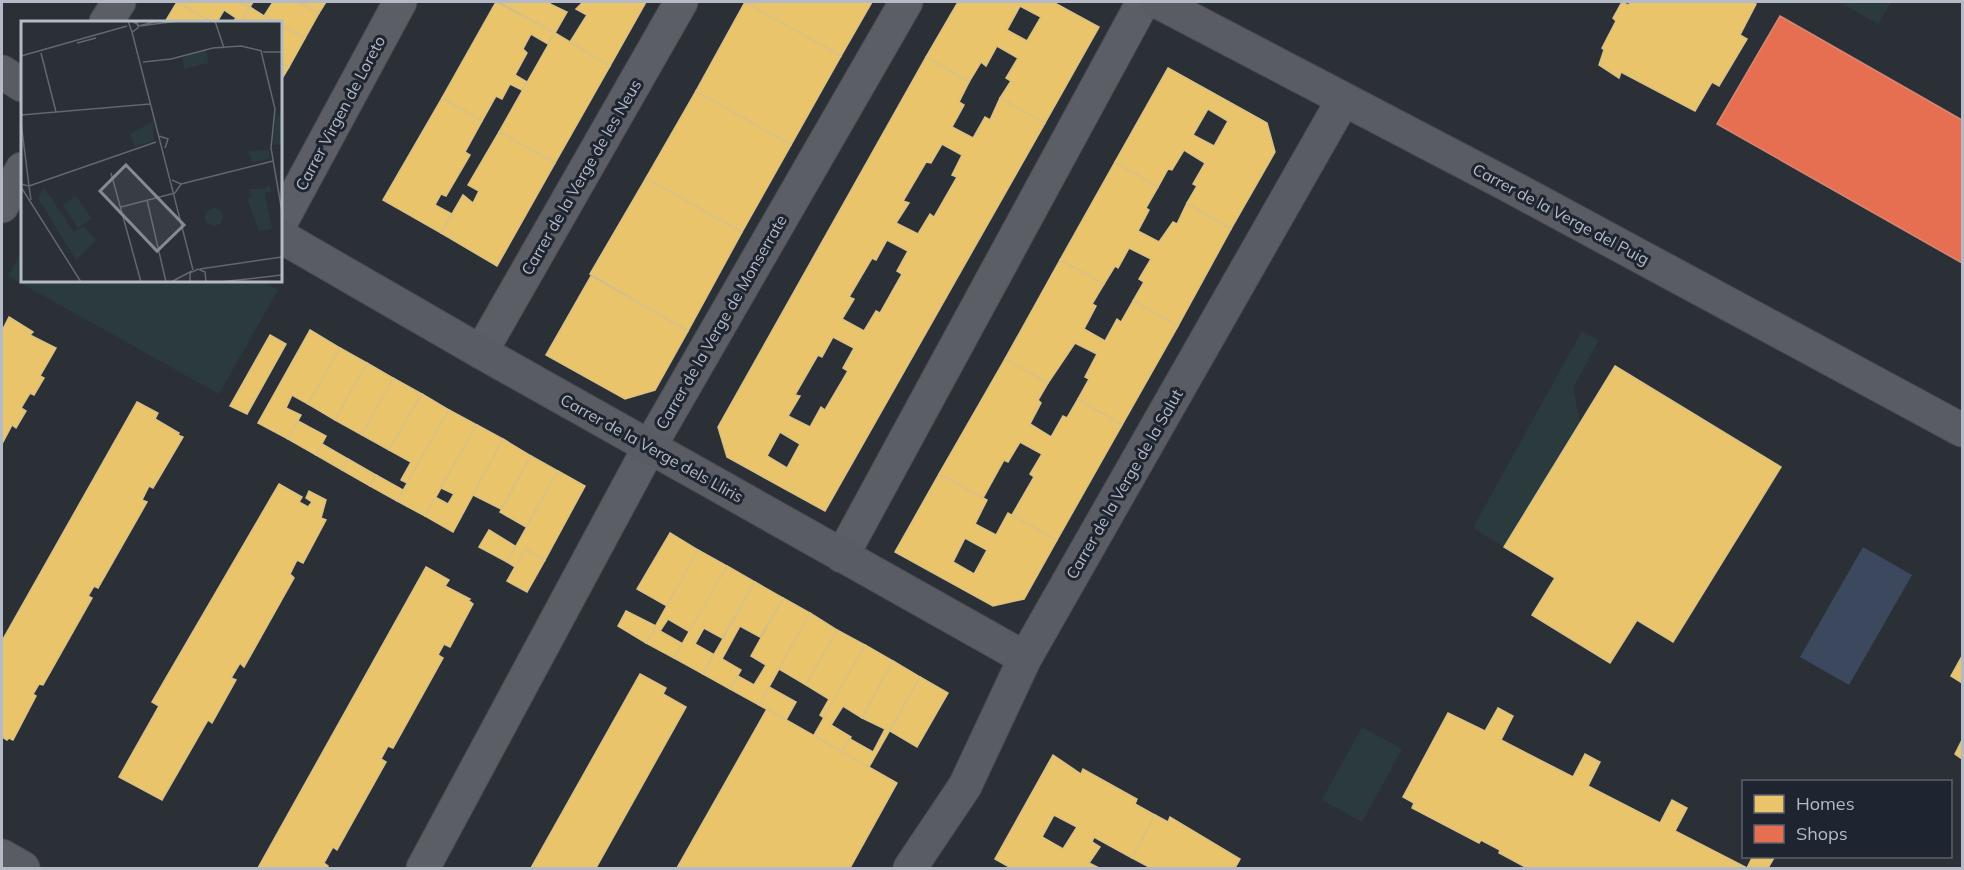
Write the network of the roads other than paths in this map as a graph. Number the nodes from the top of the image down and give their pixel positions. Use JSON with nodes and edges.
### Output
{"nodes":[{"id":1,"x":119,"y":2,"type":"edge"},
{"id":2,"x":400,"y":2,"type":"edge"},
{"id":3,"x":681,"y":2,"type":"edge"},
{"id":4,"x":906,"y":2,"type":"edge"},
{"id":5,"x":1143,"y":2,"type":"edge"},
{"id":6,"x":1158,"y":2,"type":"edge"},
{"id":7,"x":107,"y":21,"type":"edge"},
{"id":8,"x":2,"y":72,"type":"edge"},
{"id":9,"x":21,"y":84,"type":"edge"},
{"id":10,"x":1343,"y":100,"type":"junction"},
{"id":11,"x":21,"y":171,"type":"edge"},
{"id":12,"x":2,"y":206,"type":"edge"},
{"id":13,"x":282,"y":220,"type":"edge"},
{"id":14,"x":282,"y":237,"type":"edge"},
{"id":15,"x":481,"y":352,"type":"junction"},
{"id":16,"x":1962,"y":429,"type":"edge"},
{"id":17,"x":650,"y":446,"type":"junction"},
{"id":18,"x":842,"y":556,"type":"junction"},
{"id":19,"x":1025,"y":658,"type":"junction"},
{"id":20,"x":2,"y":856,"type":"edge"},
{"id":21,"x":23,"y":868,"type":"edge"},
{"id":22,"x":423,"y":868,"type":"edge"},
{"id":23,"x":910,"y":868,"type":"edge"}],
"edges":[{"from":1,"to":7,"type":"street"},
{"from":2,"to":13,"type":"street","name":"Carrer Virgen de Loreto"},
{"from":3,"to":15,"type":"street","name":"Carrer de la Verge de les Neus"},
{"from":4,"to":17,"type":"street","name":"Carrer de la Verge de Monserrate"},
{"from":5,"to":18,"type":"street"},
{"from":6,"to":10,"type":"street","name":"Carrer de la Verge del Puig"},
{"from":8,"to":9,"type":"street"},
{"from":10,"to":16,"type":"street","name":"Carrer de la Verge del Puig"},
{"from":10,"to":19,"type":"street","name":"Carrer de la Verge de la Salut"},
{"from":11,"to":12,"type":"street"},
{"from":14,"to":15,"type":"street","name":"Carrer de la Verge dels Lliris"},
{"from":15,"to":17,"type":"street","name":"Carrer de la Verge dels Lliris"},
{"from":17,"to":18,"type":"street","name":"Carrer de la Verge dels Lliris"},
{"from":17,"to":22,"type":"street","name":"Carrer de la Verge de Monserrate"},
{"from":18,"to":19,"type":"street","name":"Carrer de la Verge dels Lliris"},
{"from":19,"to":23,"type":"street","name":"Carrer de la Verge de la Salut"},
{"from":20,"to":21,"type":"street"}]}
